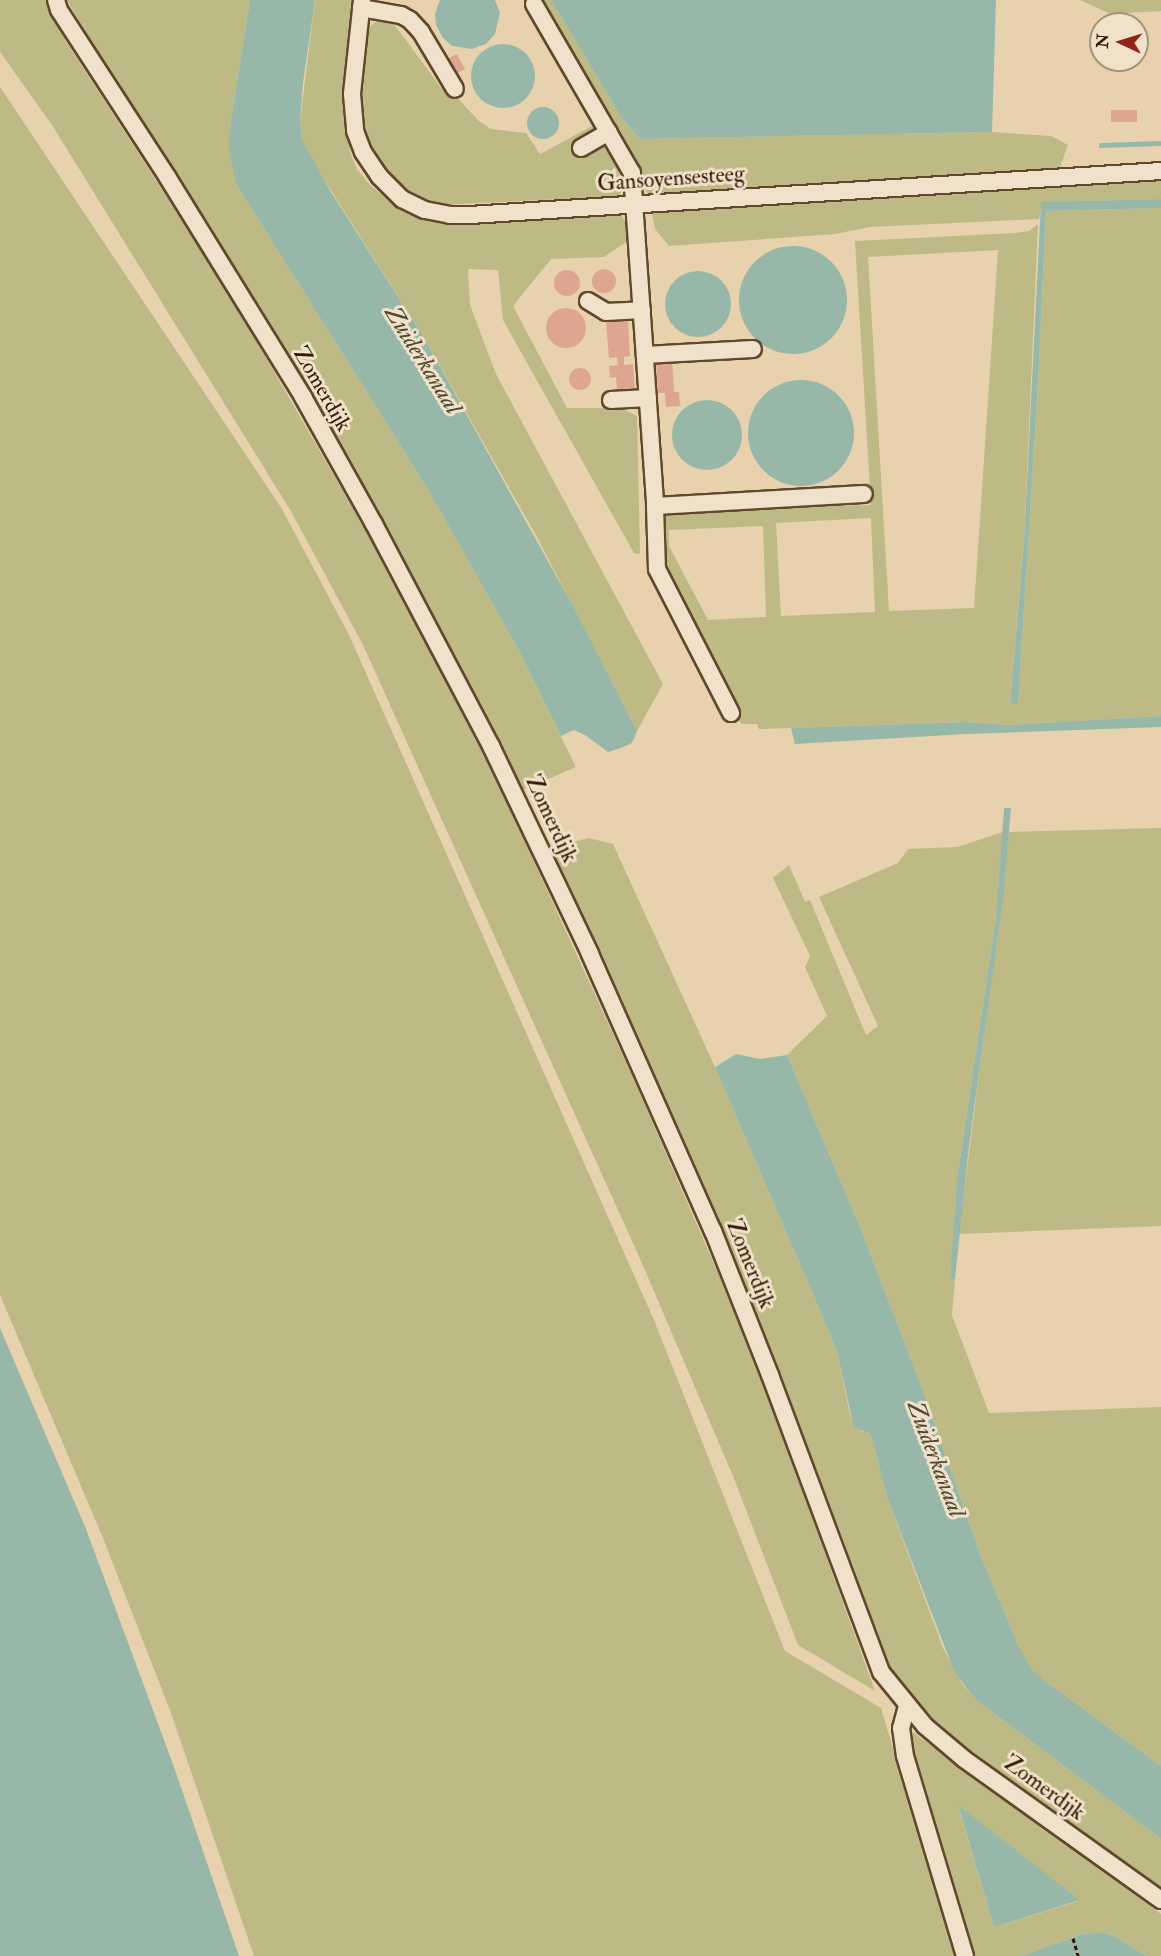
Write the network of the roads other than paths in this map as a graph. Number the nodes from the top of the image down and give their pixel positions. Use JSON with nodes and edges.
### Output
{"nodes":[{"id":1,"x":56,"y":0,"type":"edge"},
{"id":2,"x":362,"y":4,"type":"edge"},
{"id":3,"x":534,"y":4,"type":"dead end"},
{"id":4,"x":455,"y":89,"type":"dead end"},
{"id":5,"x":609,"y":132,"type":"junction"},
{"id":6,"x":581,"y":148,"type":"dead end"},
{"id":7,"x":1161,"y":171,"type":"edge"},
{"id":8,"x":635,"y":203,"type":"junction"},
{"id":9,"x":588,"y":301,"type":"dead end"},
{"id":10,"x":642,"y":310,"type":"junction"},
{"id":11,"x":753,"y":350,"type":"dead end"},
{"id":12,"x":645,"y":355,"type":"junction"},
{"id":13,"x":648,"y":398,"type":"junction"},
{"id":14,"x":610,"y":400,"type":"dead end"},
{"id":15,"x":864,"y":494,"type":"dead end"},
{"id":16,"x":655,"y":506,"type":"junction"},
{"id":17,"x":731,"y":713,"type":"dead end"},
{"id":18,"x":907,"y":1707,"type":"junction"},
{"id":19,"x":1161,"y":1900,"type":"edge"},
{"id":20,"x":965,"y":1956,"type":"edge"}],
"edges":[{"from":1,"to":18,"type":"street","name":"Zomerdijk"},
{"from":2,"to":4,"type":"street"},
{"from":2,"to":8,"type":"street","name":"Gansoyensesteeg"},
{"from":3,"to":5,"type":"street"},
{"from":5,"to":6,"type":"street"},
{"from":5,"to":8,"type":"street"},
{"from":7,"to":8,"type":"street","name":"Gansoyensesteeg"},
{"from":8,"to":10,"type":"street"},
{"from":9,"to":10,"type":"street"},
{"from":10,"to":12,"type":"street"},
{"from":11,"to":12,"type":"street"},
{"from":12,"to":13,"type":"street"},
{"from":13,"to":14,"type":"street"},
{"from":13,"to":16,"type":"street"},
{"from":15,"to":16,"type":"street"},
{"from":16,"to":17,"type":"street"},
{"from":18,"to":19,"type":"street","name":"Zomerdijk"},
{"from":18,"to":20,"type":"street"}]}
